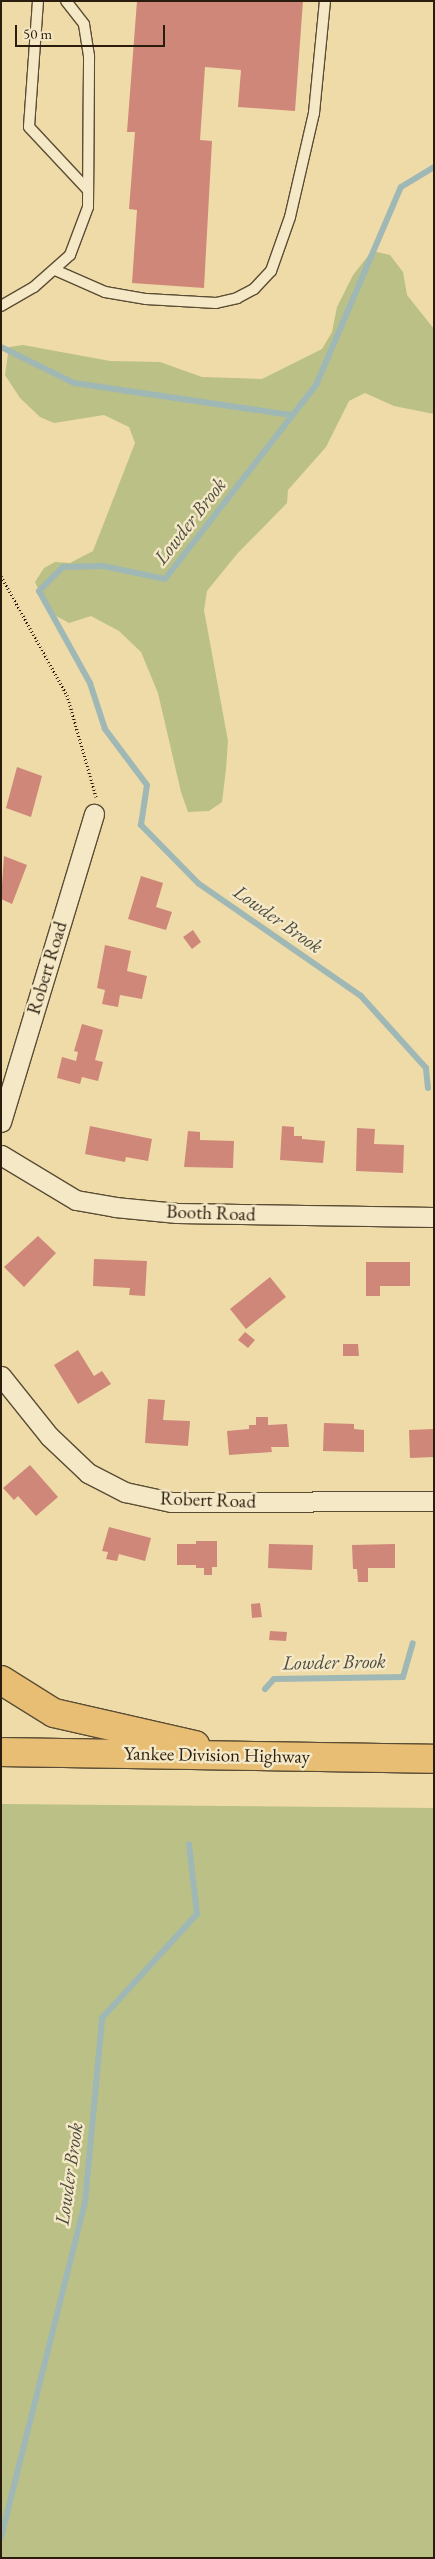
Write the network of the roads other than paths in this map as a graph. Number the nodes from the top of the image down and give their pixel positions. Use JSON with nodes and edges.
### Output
{"nodes":[{"id":1,"x":38,"y":1,"type":"edge"},
{"id":2,"x":66,"y":1,"type":"edge"},
{"id":3,"x":325,"y":1,"type":"edge"},
{"id":4,"x":88,"y":190,"type":"junction"},
{"id":5,"x":55,"y":270,"type":"junction"},
{"id":6,"x":1,"y":306,"type":"edge"},
{"id":7,"x":94,"y":814,"type":"road end"},
{"id":8,"x":1,"y":1122,"type":"edge"},
{"id":9,"x":1,"y":1154,"type":"edge"},
{"id":10,"x":434,"y":1217,"type":"edge"},
{"id":11,"x":1,"y":1376,"type":"edge"},
{"id":12,"x":434,"y":1501,"type":"edge"},
{"id":13,"x":1,"y":1680,"type":"edge"},
{"id":14,"x":1,"y":1752,"type":"edge"},
{"id":15,"x":237,"y":1756,"type":"junction"},
{"id":16,"x":434,"y":1759,"type":"edge"}],
"edges":[{"from":1,"to":4,"type":"lane"},
{"from":2,"to":4,"type":"lane"},
{"from":3,"to":5,"type":"lane"},
{"from":4,"to":5,"type":"lane"},
{"from":5,"to":6,"type":"lane"},
{"from":7,"to":8,"type":"street","name":"Robert Road"},
{"from":9,"to":10,"type":"street","name":"Booth Road"},
{"from":11,"to":12,"type":"street","name":"Robert Road"},
{"from":13,"to":15,"type":"highway"},
{"from":14,"to":15,"type":"highway","name":"Yankee Division Highway"},
{"from":15,"to":16,"type":"highway","name":"Yankee Division Highway"}]}
